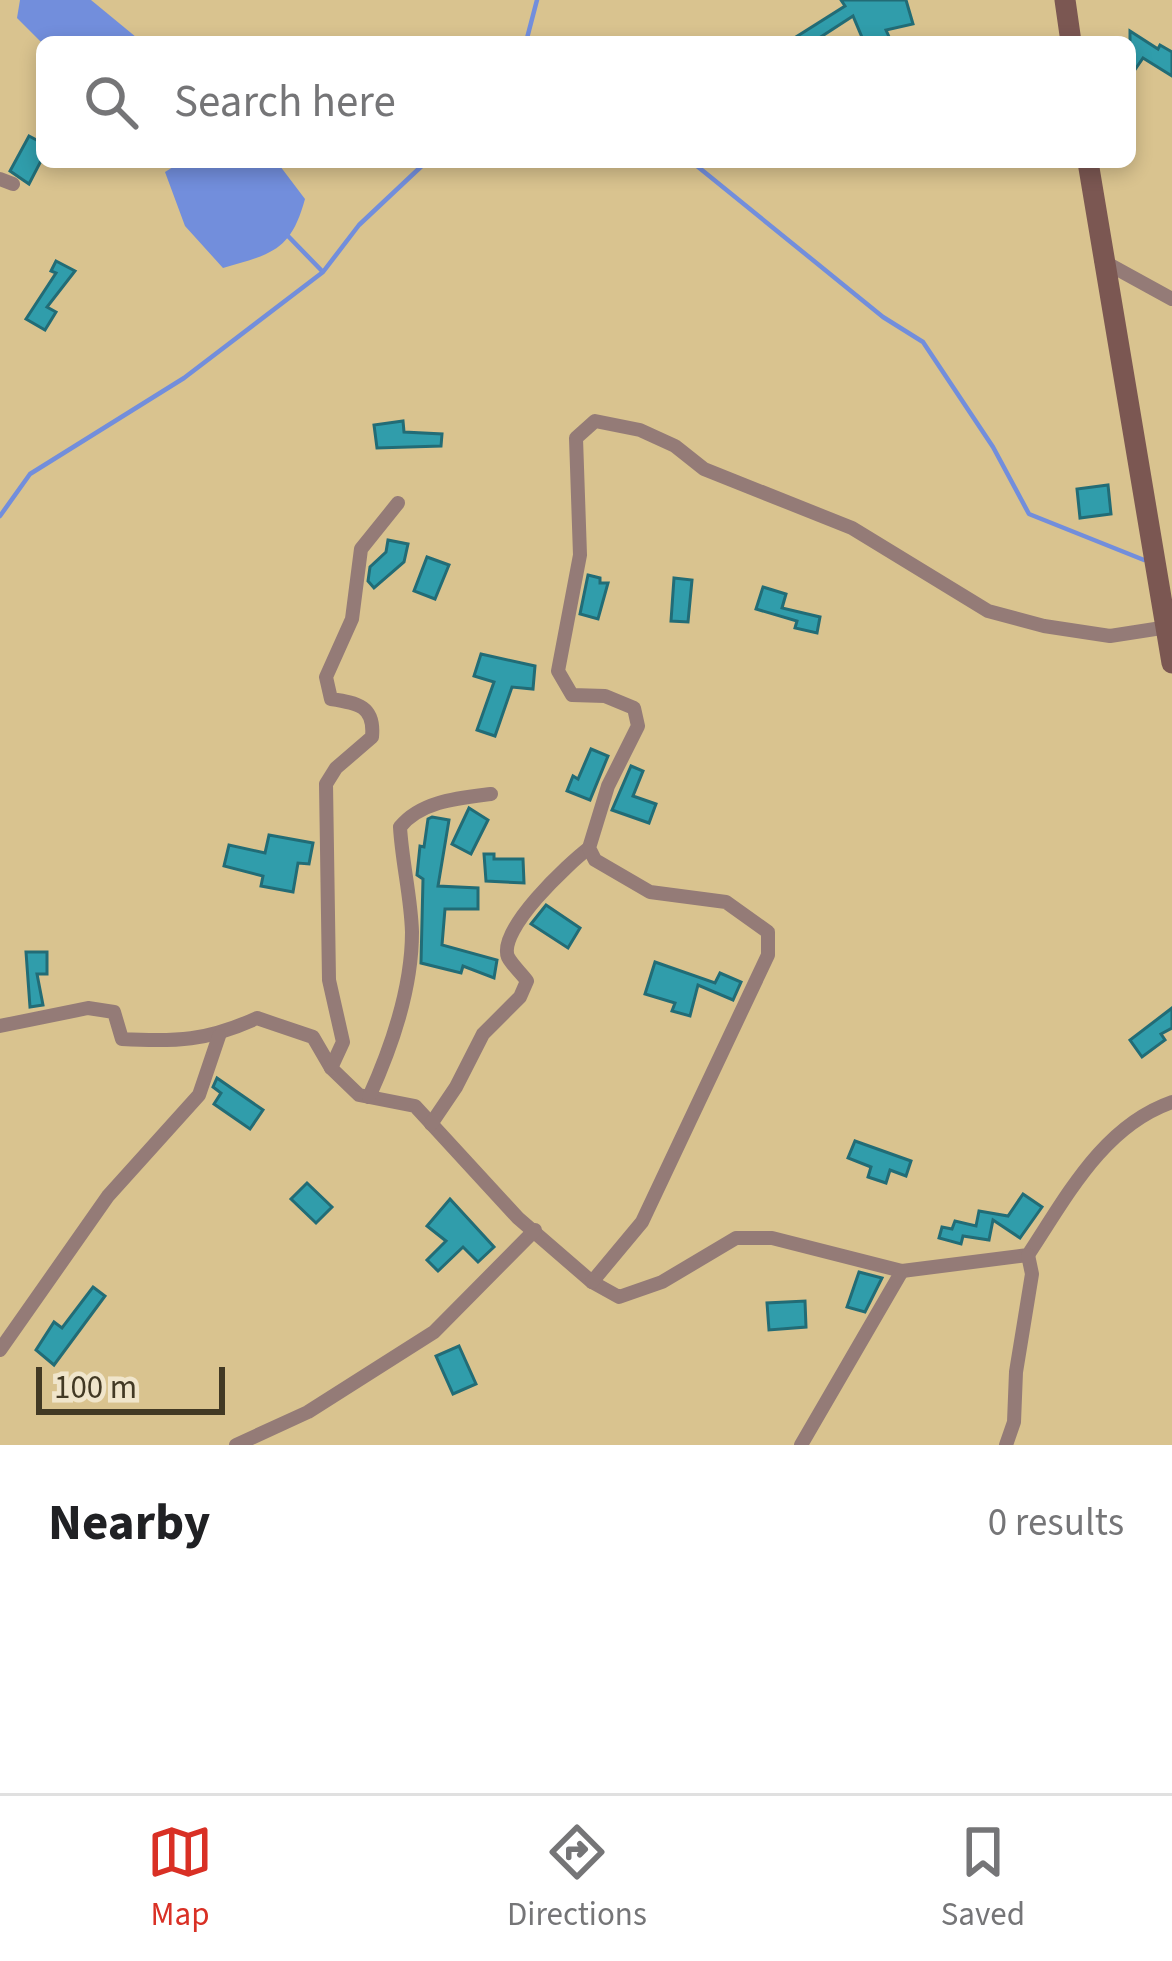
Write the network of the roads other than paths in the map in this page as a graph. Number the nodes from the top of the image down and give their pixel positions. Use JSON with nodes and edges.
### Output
{"nodes":[{"id":1,"x":1065,"y":0,"type":"edge"},
{"id":2,"x":1070,"y":36,"type":"edge"},
{"id":3,"x":1089,"y":168,"type":"edge"},
{"id":4,"x":1102,"y":260,"type":"junction"},
{"id":5,"x":1172,"y":299,"type":"edge"},
{"id":6,"x":398,"y":503,"type":"dead end"},
{"id":7,"x":1168,"y":626,"type":"junction"},
{"id":8,"x":1172,"y":663,"type":"edge"},
{"id":9,"x":491,"y":794,"type":"dead end"},
{"id":10,"x":589,"y":848,"type":"junction"},
{"id":11,"x":0,"y":1026,"type":"edge"},
{"id":12,"x":219,"y":1036,"type":"junction"},
{"id":13,"x":332,"y":1068,"type":"junction"},
{"id":14,"x":369,"y":1097,"type":"junction"},
{"id":15,"x":1172,"y":1102,"type":"edge"},
{"id":16,"x":431,"y":1124,"type":"junction"},
{"id":17,"x":535,"y":1229,"type":"junction"},
{"id":18,"x":1028,"y":1255,"type":"junction"},
{"id":19,"x":902,"y":1271,"type":"junction"},
{"id":20,"x":592,"y":1282,"type":"junction"},
{"id":21,"x":0,"y":1349,"type":"edge"},
{"id":22,"x":236,"y":1445,"type":"edge"},
{"id":23,"x":800,"y":1445,"type":"edge"},
{"id":24,"x":1006,"y":1445,"type":"edge"}],
"edges":[{"from":1,"to":2,"type":"main road"},
{"from":3,"to":4,"type":"main road"},
{"from":4,"to":5,"type":"street"},
{"from":4,"to":7,"type":"main road"},
{"from":6,"to":13,"type":"street"},
{"from":7,"to":8,"type":"main road"},
{"from":7,"to":10,"type":"street"},
{"from":9,"to":14,"type":"street"},
{"from":10,"to":16,"type":"street"},
{"from":10,"to":20,"type":"street"},
{"from":11,"to":12,"type":"street"},
{"from":12,"to":13,"type":"street"},
{"from":12,"to":21,"type":"street"},
{"from":13,"to":14,"type":"street"},
{"from":14,"to":16,"type":"street"},
{"from":15,"to":18,"type":"street"},
{"from":16,"to":17,"type":"street"},
{"from":17,"to":20,"type":"street"},
{"from":17,"to":22,"type":"street"},
{"from":18,"to":19,"type":"street"},
{"from":18,"to":24,"type":"street"},
{"from":19,"to":20,"type":"street"},
{"from":19,"to":23,"type":"street"}]}
